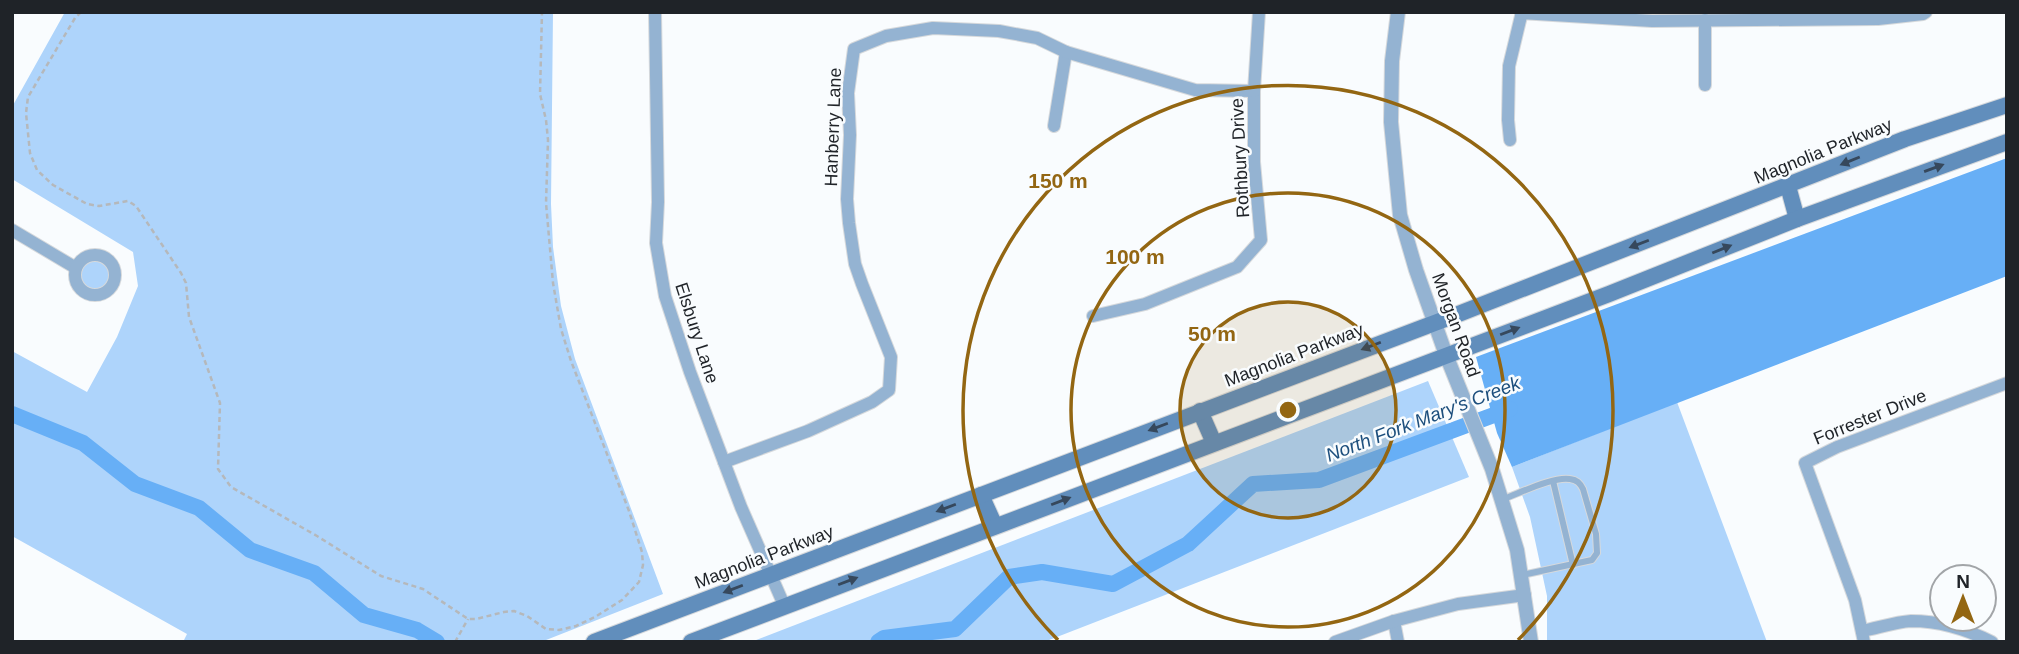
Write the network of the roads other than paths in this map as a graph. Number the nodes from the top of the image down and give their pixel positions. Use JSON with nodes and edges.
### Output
{"nodes":[{"id":1,"x":655,"y":12,"type":"edge"},
{"id":2,"x":1259,"y":12,"type":"edge"},
{"id":3,"x":1398,"y":12,"type":"edge"},
{"id":4,"x":1926,"y":12,"type":"edge"},
{"id":5,"x":1522,"y":13,"type":"edge"},
{"id":6,"x":1705,"y":19,"type":"junction"},
{"id":7,"x":1066,"y":52,"type":"junction"},
{"id":8,"x":1705,"y":85,"type":"dead end"},
{"id":9,"x":1254,"y":91,"type":"junction"},
{"id":10,"x":2007,"y":105,"type":"edge"},
{"id":11,"x":1054,"y":126,"type":"dead end"},
{"id":12,"x":1510,"y":139,"type":"dead end"},
{"id":13,"x":2007,"y":142,"type":"edge"},
{"id":14,"x":1788,"y":186,"type":"junction"},
{"id":15,"x":1797,"y":219,"type":"junction"},
{"id":16,"x":12,"y":230,"type":"edge"},
{"id":17,"x":76,"y":268,"type":"dead end"},
{"id":18,"x":1093,"y":316,"type":"dead end"},
{"id":19,"x":1435,"y":322,"type":"junction"},
{"id":20,"x":1446,"y":355,"type":"junction"},
{"id":21,"x":2007,"y":383,"type":"edge"},
{"id":22,"x":1200,"y":411,"type":"junction"},
{"id":23,"x":1214,"y":443,"type":"junction"},
{"id":24,"x":724,"y":462,"type":"junction"},
{"id":25,"x":1553,"y":481,"type":"junction"},
{"id":26,"x":981,"y":495,"type":"junction"},
{"id":27,"x":1502,"y":500,"type":"junction"},
{"id":28,"x":995,"y":526,"type":"junction"},
{"id":29,"x":1573,"y":565,"type":"junction"},
{"id":30,"x":770,"y":575,"type":"junction"},
{"id":31,"x":1522,"y":575,"type":"junction"},
{"id":32,"x":1525,"y":595,"type":"junction"},
{"id":33,"x":784,"y":606,"type":"junction"},
{"id":34,"x":1394,"y":621,"type":"junction"},
{"id":35,"x":1863,"y":637,"type":"edge"},
{"id":36,"x":594,"y":642,"type":"edge"},
{"id":37,"x":691,"y":642,"type":"edge"},
{"id":38,"x":1335,"y":642,"type":"edge"},
{"id":39,"x":1398,"y":642,"type":"edge"},
{"id":40,"x":1531,"y":642,"type":"edge"},
{"id":41,"x":1992,"y":642,"type":"edge"}],
"edges":[{"from":1,"to":24,"type":"street","name":"Elsbury Lane"},
{"from":2,"to":9,"type":"street","name":"Rothbury Drive"},
{"from":3,"to":19,"type":"street","name":"Morgan Road"},
{"from":4,"to":6,"type":"street"},
{"from":5,"to":6,"type":"street"},
{"from":5,"to":12,"type":"street"},
{"from":6,"to":8,"type":"street"},
{"from":7,"to":9,"type":"street","name":"Hanberry Lane"},
{"from":7,"to":11,"type":"street"},
{"from":7,"to":24,"type":"street","name":"Hanberry Lane"},
{"from":9,"to":18,"type":"street","name":"Rothbury Drive"},
{"from":10,"to":14,"type":"main road","name":"Magnolia Parkway","one_way":true},
{"from":15,"to":13,"type":"main road","one_way":true},
{"from":14,"to":15,"type":"main road"},
{"from":14,"to":19,"type":"main road","name":"Magnolia Parkway","one_way":true},
{"from":20,"to":15,"type":"main road","one_way":true},
{"from":16,"to":17,"type":"street"},
{"from":19,"to":20,"type":"street","name":"Morgan Road"},
{"from":19,"to":22,"type":"main road","name":"Magnolia Parkway","one_way":true},
{"from":20,"to":23,"type":"main road"},
{"from":20,"to":27,"type":"street","name":"Morgan Road"},
{"from":21,"to":35,"type":"street","name":"Forrester Drive"},
{"from":22,"to":23,"type":"main road"},
{"from":22,"to":26,"type":"main road","name":"Magnolia Parkway","one_way":true},
{"from":28,"to":23,"type":"main road","one_way":true},
{"from":24,"to":30,"type":"street","name":"Elsbury Lane"},
{"from":25,"to":27,"type":"lane"},
{"from":25,"to":29,"type":"lane"},
{"from":25,"to":29,"type":"lane"},
{"from":26,"to":28,"type":"main road"},
{"from":26,"to":30,"type":"main road","name":"Magnolia Parkway","one_way":true},
{"from":27,"to":31,"type":"street","name":"Morgan Road"},
{"from":33,"to":28,"type":"main road","one_way":true},
{"from":29,"to":31,"type":"lane"},
{"from":30,"to":33,"type":"street","name":"Elsbury Lane"},
{"from":30,"to":36,"type":"main road","name":"Magnolia Parkway","one_way":true},
{"from":31,"to":32,"type":"street","name":"Morgan Road"},
{"from":32,"to":34,"type":"street"},
{"from":32,"to":40,"type":"street","name":"Morgan Road"},
{"from":33,"to":37,"type":"main road"},
{"from":34,"to":38,"type":"street"},
{"from":34,"to":39,"type":"street"},
{"from":35,"to":41,"type":"street"}]}
